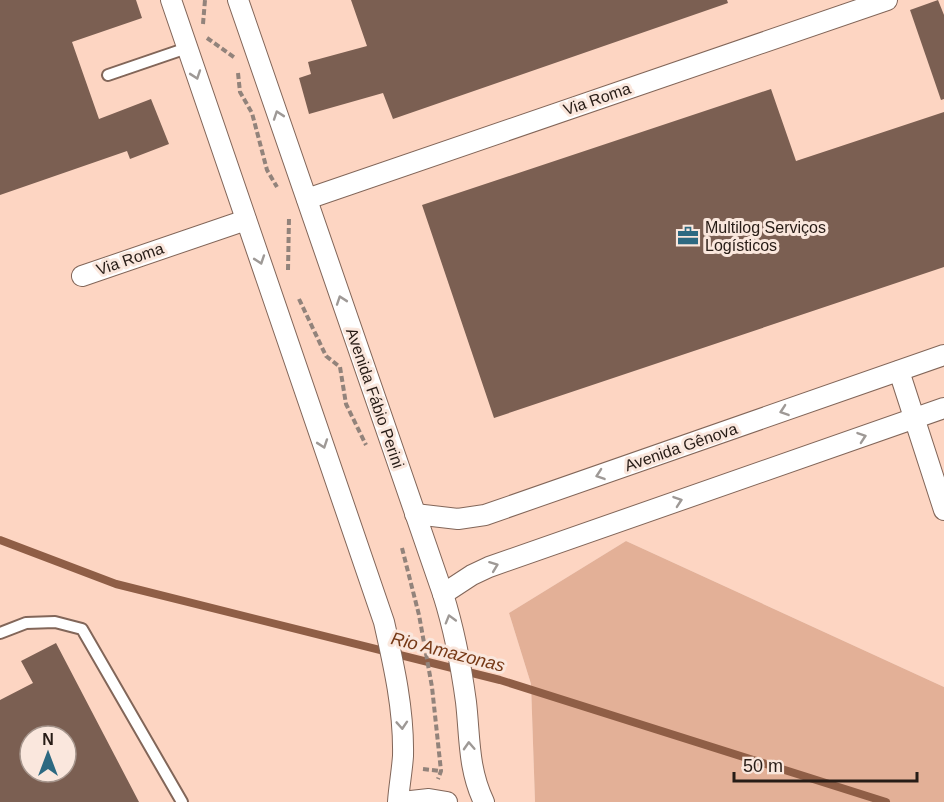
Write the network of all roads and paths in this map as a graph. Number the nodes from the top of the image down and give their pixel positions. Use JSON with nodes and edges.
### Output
{"nodes":[{"id":1,"x":171,"y":0,"type":"edge"},
{"id":2,"x":205,"y":0,"type":"edge"},
{"id":3,"x":238,"y":0,"type":"edge"},
{"id":4,"x":887,"y":0,"type":"edge"},
{"id":5,"x":187,"y":48,"type":"junction"},
{"id":6,"x":236,"y":59,"type":"dead end"},
{"id":7,"x":238,"y":70,"type":"dead end"},
{"id":8,"x":108,"y":75,"type":"dead end"},
{"id":9,"x":278,"y":189,"type":"dead end"},
{"id":10,"x":298,"y":203,"type":"junction"},
{"id":11,"x":246,"y":220,"type":"junction"},
{"id":12,"x":82,"y":276,"type":"dead end"},
{"id":13,"x":288,"y":276,"type":"dead end"},
{"id":14,"x":297,"y":296,"type":"dead end"},
{"id":15,"x":944,"y":355,"type":"edge"},
{"id":16,"x":899,"y":371,"type":"junction"},
{"id":17,"x":944,"y":408,"type":"edge"},
{"id":18,"x":915,"y":418,"type":"junction"},
{"id":19,"x":366,"y":445,"type":"dead end"},
{"id":20,"x":944,"y":510,"type":"edge"},
{"id":21,"x":415,"y":514,"type":"junction"},
{"id":22,"x":401,"y":545,"type":"dead end"},
{"id":23,"x":443,"y":594,"type":"junction"},
{"id":24,"x":0,"y":633,"type":"edge"},
{"id":25,"x":438,"y":800,"type":"edge"},
{"id":26,"x":182,"y":802,"type":"edge"},
{"id":27,"x":398,"y":802,"type":"edge"},
{"id":28,"x":402,"y":802,"type":"edge"},
{"id":29,"x":483,"y":802,"type":"edge"}],
"edges":[{"from":1,"to":5,"type":"street"},
{"from":2,"to":6,"type":"path"},
{"from":10,"to":3,"type":"street","name":"Avenida Fábio Perini","one_way":true},
{"from":4,"to":10,"type":"street","name":"Via Roma"},
{"from":5,"to":8,"type":"lane"},
{"from":5,"to":11,"type":"street","one_way":true},
{"from":7,"to":9,"type":"path"},
{"from":10,"to":13,"type":"path"},
{"from":21,"to":10,"type":"street","name":"Avenida Fábio Perini","one_way":true},
{"from":11,"to":12,"type":"street","name":"Via Roma"},
{"from":11,"to":27,"type":"street","one_way":true},
{"from":14,"to":19,"type":"path"},
{"from":15,"to":16,"type":"street","name":"Avenida Gênova"},
{"from":16,"to":18,"type":"street"},
{"from":16,"to":21,"type":"street","name":"Avenida Gênova","one_way":true},
{"from":17,"to":18,"type":"street"},
{"from":18,"to":20,"type":"street"},
{"from":23,"to":18,"type":"street","one_way":true},
{"from":21,"to":23,"type":"street","name":"Avenida Fábio Perini"},
{"from":22,"to":25,"type":"path"},
{"from":29,"to":23,"type":"street","name":"Avenida Fábio Perini","one_way":true},
{"from":24,"to":26,"type":"lane"},
{"from":25,"to":28,"type":"street"}]}
